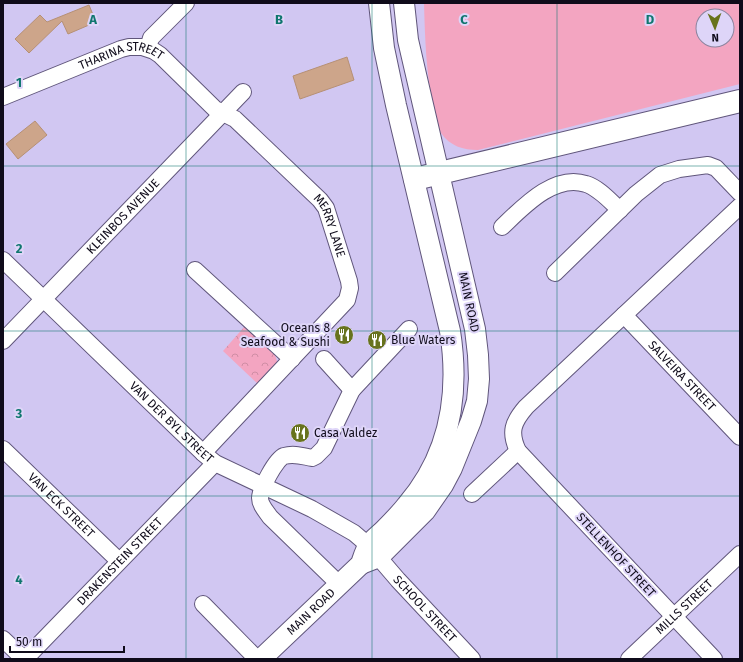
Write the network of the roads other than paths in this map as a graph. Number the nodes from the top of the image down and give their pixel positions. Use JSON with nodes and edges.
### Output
{"nodes":[{"id":1,"x":186,"y":3,"type":"edge"},
{"id":2,"x":379,"y":3,"type":"edge"},
{"id":3,"x":404,"y":3,"type":"edge"},
{"id":4,"x":148,"y":48,"type":"junction"},
{"id":5,"x":243,"y":92,"type":"dead end"},
{"id":6,"x":3,"y":96,"type":"edge"},
{"id":7,"x":740,"y":101,"type":"edge"},
{"id":8,"x":223,"y":113,"type":"junction"},
{"id":9,"x":440,"y":173,"type":"junction"},
{"id":10,"x":414,"y":179,"type":"junction"},
{"id":11,"x":740,"y":193,"type":"edge"},
{"id":12,"x":740,"y":206,"type":"edge"},
{"id":13,"x":620,"y":210,"type":"junction"},
{"id":14,"x":502,"y":227,"type":"dead end"},
{"id":15,"x":3,"y":260,"type":"edge"},
{"id":16,"x":195,"y":270,"type":"dead end"},
{"id":17,"x":555,"y":273,"type":"dead end"},
{"id":18,"x":43,"y":299,"type":"junction"},
{"id":19,"x":624,"y":315,"type":"junction"},
{"id":20,"x":409,"y":329,"type":"dead end"},
{"id":21,"x":3,"y":341,"type":"edge"},
{"id":22,"x":292,"y":359,"type":"junction"},
{"id":23,"x":324,"y":359,"type":"dead end"},
{"id":24,"x":352,"y":390,"type":"junction"},
{"id":25,"x":740,"y":437,"type":"edge"},
{"id":26,"x":3,"y":449,"type":"edge"},
{"id":27,"x":518,"y":451,"type":"junction"},
{"id":28,"x":209,"y":458,"type":"junction"},
{"id":29,"x":263,"y":487,"type":"junction"},
{"id":30,"x":472,"y":494,"type":"dead end"},
{"id":31,"x":740,"y":554,"type":"edge"},
{"id":32,"x":369,"y":556,"type":"junction"},
{"id":33,"x":119,"y":561,"type":"junction"},
{"id":34,"x":340,"y":585,"type":"junction"},
{"id":35,"x":203,"y":604,"type":"dead end"},
{"id":36,"x":674,"y":616,"type":"junction"},
{"id":37,"x":3,"y":639,"type":"edge"},
{"id":38,"x":24,"y":659,"type":"edge"},
{"id":39,"x":258,"y":659,"type":"edge"},
{"id":40,"x":261,"y":659,"type":"edge"},
{"id":41,"x":472,"y":659,"type":"edge"},
{"id":42,"x":629,"y":659,"type":"edge"},
{"id":43,"x":714,"y":659,"type":"edge"}],
"edges":[{"from":1,"to":4,"type":"street"},
{"from":2,"to":10,"type":"main road","name":"MAIN ROAD"},
{"from":3,"to":9,"type":"main road","name":"MAIN ROAD"},
{"from":4,"to":6,"type":"street","name":"THARINA STREET"},
{"from":4,"to":8,"type":"street","name":"THARINA STREET"},
{"from":5,"to":8,"type":"street","name":"KLEINBOS AVENUE"},
{"from":7,"to":9,"type":"highway"},
{"from":8,"to":18,"type":"street","name":"KLEINBOS AVENUE"},
{"from":8,"to":22,"type":"street","name":"MERRY LANE"},
{"from":9,"to":10,"type":"highway"},
{"from":9,"to":32,"type":"main road","name":"MAIN ROAD"},
{"from":10,"to":32,"type":"main road","name":"MAIN ROAD"},
{"from":11,"to":13,"type":"street"},
{"from":12,"to":19,"type":"street"},
{"from":13,"to":14,"type":"street"},
{"from":13,"to":17,"type":"street"},
{"from":15,"to":18,"type":"street","name":"VAN DER BYL STREET"},
{"from":16,"to":22,"type":"street"},
{"from":18,"to":21,"type":"street","name":"KLEINBOS AVENUE"},
{"from":18,"to":28,"type":"street","name":"VAN DER BYL STREET"},
{"from":19,"to":25,"type":"street","name":"SALVEIRA STREET"},
{"from":19,"to":27,"type":"street"},
{"from":20,"to":24,"type":"street"},
{"from":22,"to":28,"type":"street","name":"MERRY LANE"},
{"from":23,"to":24,"type":"street"},
{"from":24,"to":29,"type":"street"},
{"from":26,"to":33,"type":"street","name":"VAN ECK STREET"},
{"from":27,"to":30,"type":"street"},
{"from":27,"to":36,"type":"street","name":"STELLENHOF STREET"},
{"from":28,"to":29,"type":"street","name":"VAN DER BYL STREET"},
{"from":28,"to":33,"type":"street","name":"DRAKENSTEIN STREET"},
{"from":29,"to":32,"type":"street","name":"VAN DER BYL STREET"},
{"from":29,"to":34,"type":"street"},
{"from":31,"to":36,"type":"street","name":"MILLS STREET"},
{"from":32,"to":34,"type":"main road","name":"MAIN ROAD"},
{"from":32,"to":41,"type":"street","name":"SCHOOL STREET"},
{"from":33,"to":38,"type":"street","name":"DRAKENSTEIN STREET"},
{"from":34,"to":40,"type":"main road","name":"MAIN ROAD"},
{"from":35,"to":39,"type":"street"},
{"from":36,"to":42,"type":"street","name":"MILLS STREET"},
{"from":36,"to":43,"type":"street","name":"STELLENHOF STREET"},
{"from":37,"to":38,"type":"street"}]}
